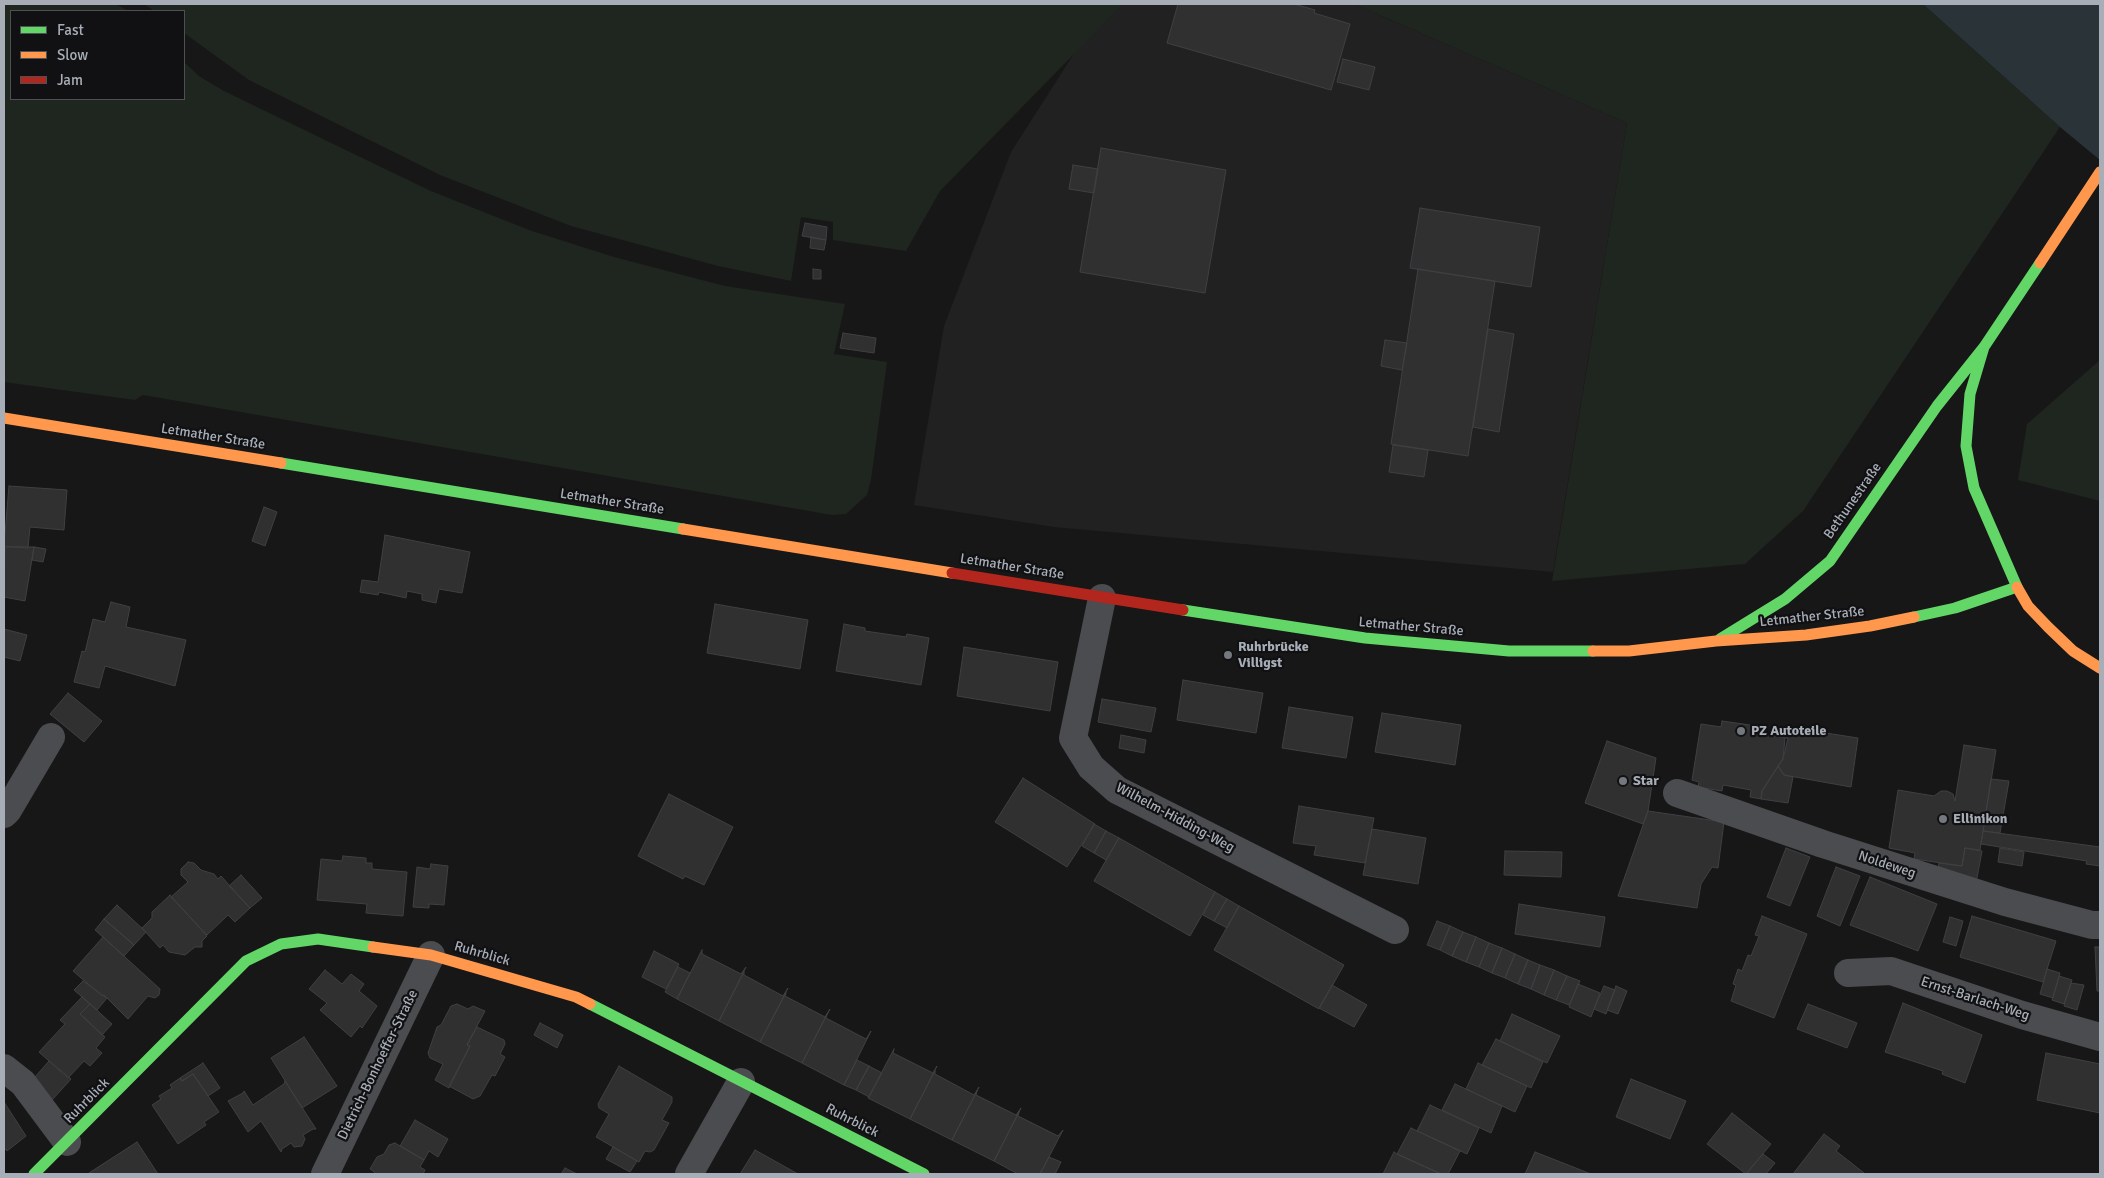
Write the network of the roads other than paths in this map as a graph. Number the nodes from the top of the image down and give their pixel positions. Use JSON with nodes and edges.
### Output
{"nodes":[{"id":1,"x":2100,"y":172,"type":"edge"},
{"id":2,"x":1984,"y":347,"type":"junction"},
{"id":3,"x":4,"y":418,"type":"edge"},
{"id":4,"x":2017,"y":588,"type":"junction"},
{"id":5,"x":1102,"y":598,"type":"junction"},
{"id":6,"x":1716,"y":641,"type":"junction"},
{"id":7,"x":2100,"y":668,"type":"edge"},
{"id":8,"x":52,"y":737,"type":"dead end"},
{"id":9,"x":1677,"y":793,"type":"dead end"},
{"id":10,"x":4,"y":814,"type":"edge"},
{"id":11,"x":2100,"y":925,"type":"edge"},
{"id":12,"x":1394,"y":930,"type":"dead end"},
{"id":13,"x":431,"y":955,"type":"junction"},
{"id":14,"x":1848,"y":973,"type":"dead end"},
{"id":15,"x":2100,"y":1037,"type":"edge"},
{"id":16,"x":4,"y":1068,"type":"edge"},
{"id":17,"x":741,"y":1082,"type":"junction"},
{"id":18,"x":67,"y":1142,"type":"junction"},
{"id":19,"x":34,"y":1174,"type":"edge"},
{"id":20,"x":325,"y":1174,"type":"edge"},
{"id":21,"x":689,"y":1174,"type":"edge"},
{"id":22,"x":924,"y":1174,"type":"edge"}],
"edges":[{"from":1,"to":2,"type":"main road","name":"Bethunestraße"},
{"from":2,"to":4,"type":"main road","name":"Bethunestraße"},
{"from":2,"to":6,"type":"main road","name":"Bethunestraße"},
{"from":3,"to":5,"type":"main road","name":"Letmather Straße"},
{"from":4,"to":6,"type":"main road","name":"Letmather Straße"},
{"from":4,"to":7,"type":"main road","name":"Bethunestraße"},
{"from":5,"to":6,"type":"main road","name":"Letmather Straße"},
{"from":5,"to":12,"type":"street","name":"Wilhelm-Hidding-Weg"},
{"from":8,"to":10,"type":"street"},
{"from":9,"to":11,"type":"street","name":"Noldeweg"},
{"from":13,"to":17,"type":"main road","name":"Ruhrblick"},
{"from":13,"to":18,"type":"main road","name":"Ruhrblick"},
{"from":13,"to":20,"type":"street","name":"Dietrich-Bonhoeffer-Straße"},
{"from":14,"to":15,"type":"street","name":"Ernst-Barlach-Weg"},
{"from":16,"to":18,"type":"street"},
{"from":17,"to":21,"type":"street"},
{"from":17,"to":22,"type":"main road","name":"Ruhrblick"},
{"from":18,"to":19,"type":"main road","name":"Ruhrblick"}]}
